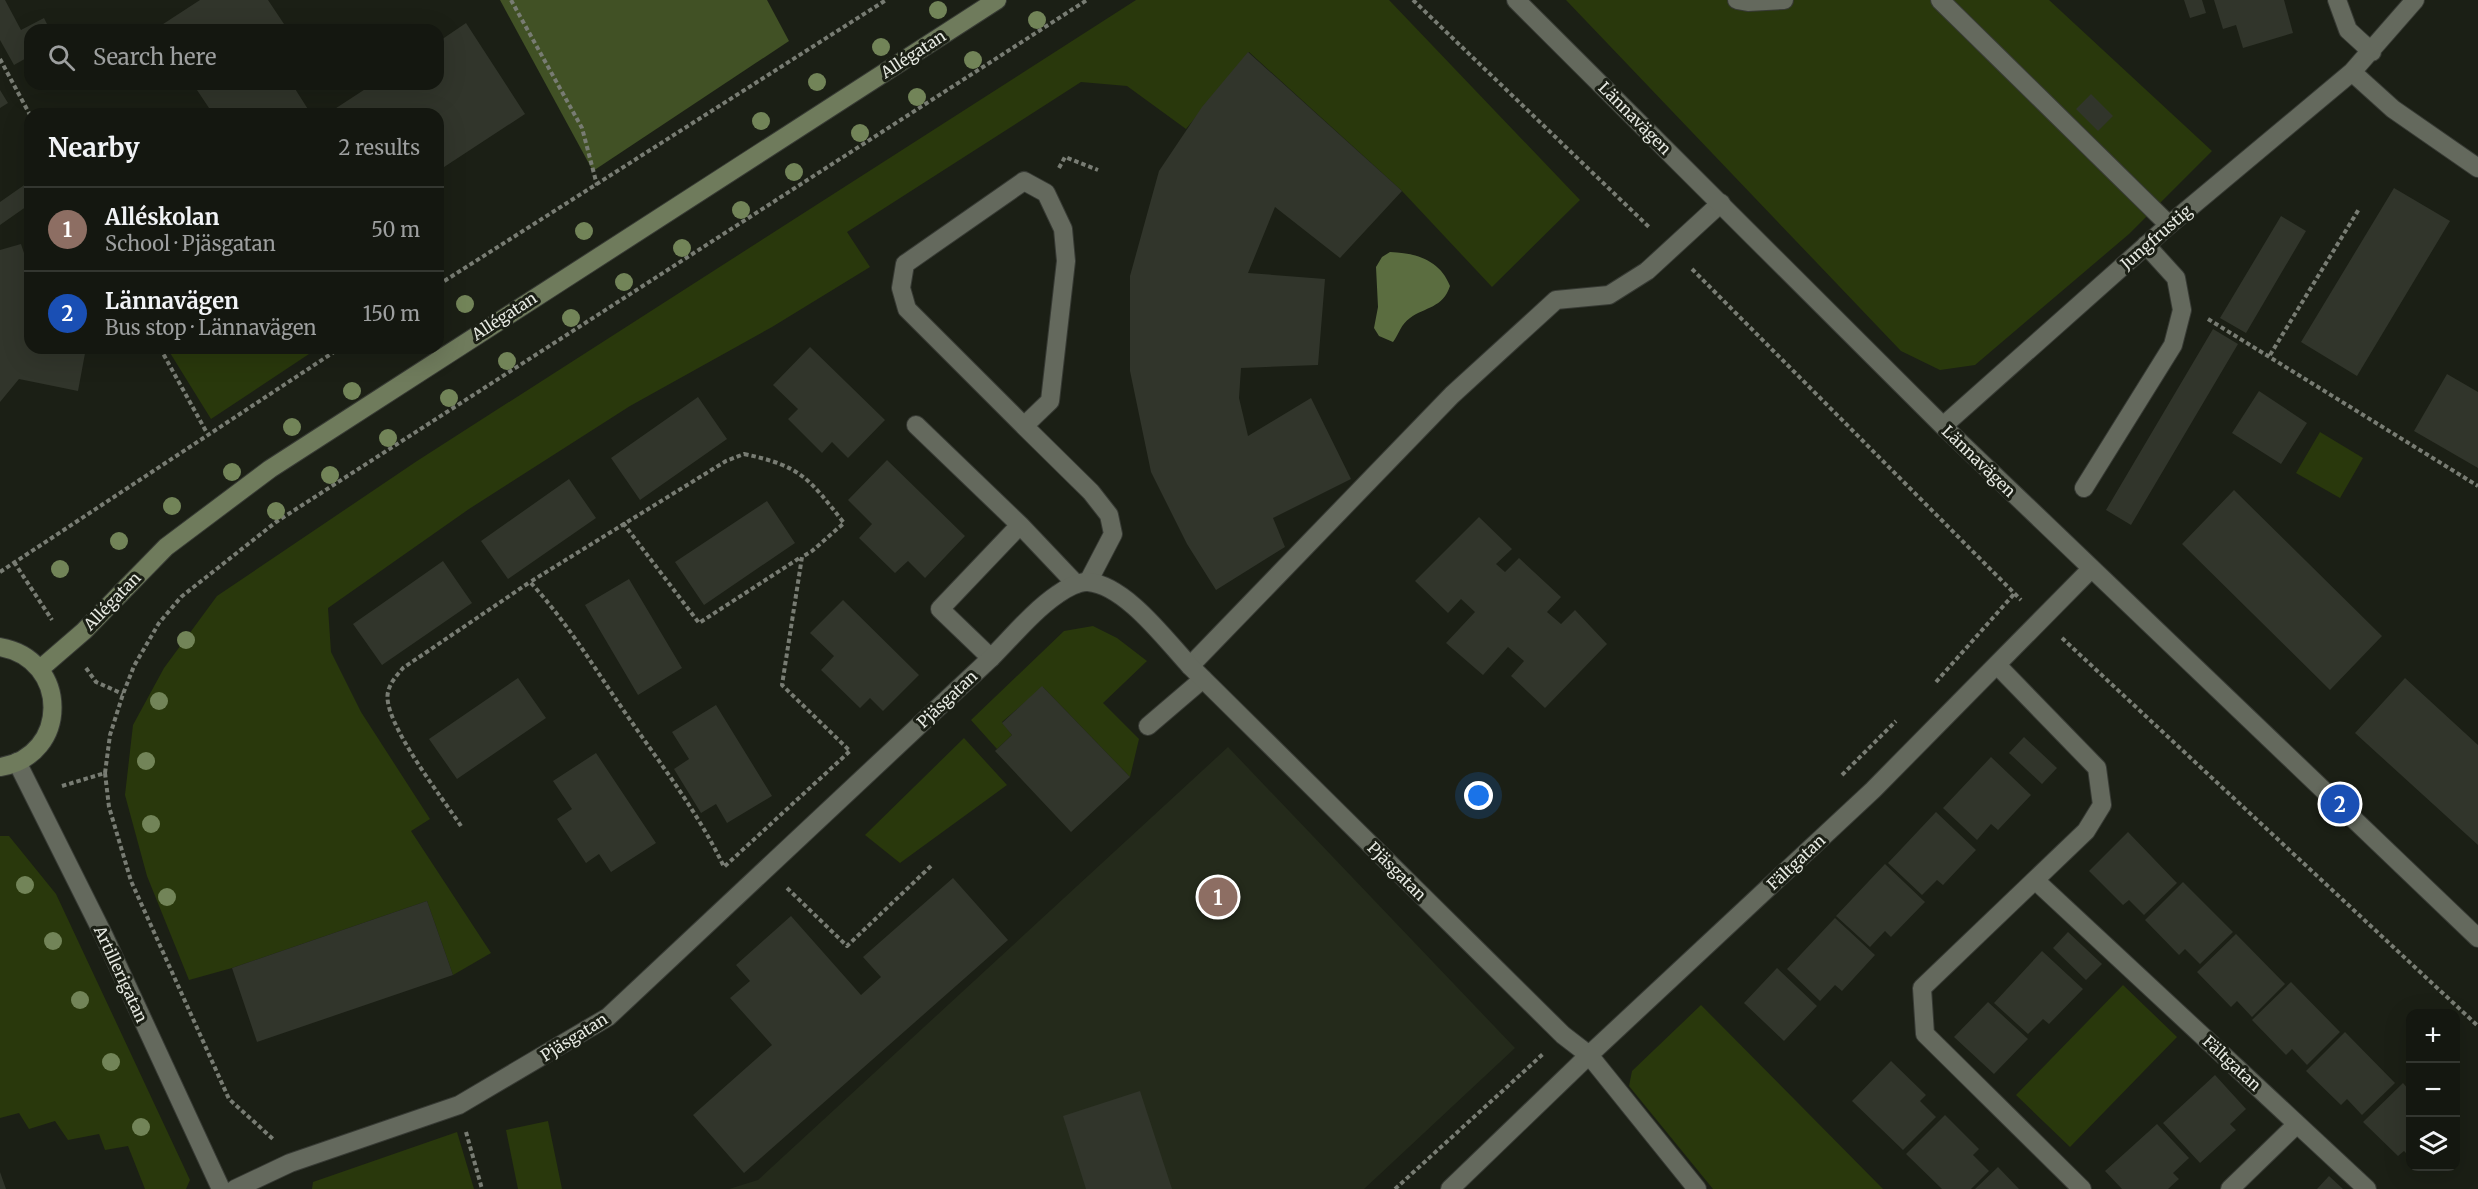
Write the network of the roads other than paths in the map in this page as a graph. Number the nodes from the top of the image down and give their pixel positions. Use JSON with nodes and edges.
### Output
{"nodes":[{"id":1,"x":997,"y":0,"type":"edge"},
{"id":2,"x":1516,"y":0,"type":"edge"},
{"id":3,"x":1737,"y":0,"type":"edge"},
{"id":4,"x":1784,"y":0,"type":"edge"},
{"id":5,"x":1940,"y":0,"type":"edge"},
{"id":6,"x":2337,"y":0,"type":"edge"},
{"id":7,"x":2415,"y":0,"type":"edge"},
{"id":8,"x":2372,"y":52,"type":"junction"},
{"id":9,"x":2352,"y":72,"type":"junction"},
{"id":10,"x":2478,"y":168,"type":"edge"},
{"id":11,"x":1721,"y":204,"type":"junction"},
{"id":12,"x":2169,"y":225,"type":"junction"},
{"id":13,"x":2146,"y":245,"type":"junction"},
{"id":14,"x":916,"y":425,"type":"dead end"},
{"id":15,"x":1024,"y":426,"type":"junction"},
{"id":16,"x":1943,"y":426,"type":"junction"},
{"id":17,"x":2084,"y":488,"type":"dead end"},
{"id":18,"x":1020,"y":525,"type":"junction"},
{"id":19,"x":2091,"y":569,"type":"junction"},
{"id":20,"x":1082,"y":583,"type":"junction"},
{"id":21,"x":0,"y":647,"type":"edge"},
{"id":22,"x":991,"y":658,"type":"junction"},
{"id":23,"x":1997,"y":664,"type":"junction"},
{"id":24,"x":1190,"y":666,"type":"junction"},
{"id":25,"x":40,"y":669,"type":"junction"},
{"id":26,"x":1203,"y":679,"type":"junction"},
{"id":27,"x":1148,"y":726,"type":"dead end"},
{"id":28,"x":9,"y":765,"type":"edge"},
{"id":29,"x":2035,"y":880,"type":"junction"},
{"id":30,"x":2478,"y":938,"type":"edge"},
{"id":31,"x":1589,"y":1056,"type":"junction"},
{"id":32,"x":2297,"y":1124,"type":"junction"},
{"id":33,"x":221,"y":1189,"type":"edge"},
{"id":34,"x":234,"y":1189,"type":"edge"},
{"id":35,"x":1450,"y":1189,"type":"edge"},
{"id":36,"x":1697,"y":1189,"type":"edge"},
{"id":37,"x":2082,"y":1189,"type":"edge"},
{"id":38,"x":2230,"y":1189,"type":"edge"},
{"id":39,"x":2367,"y":1189,"type":"edge"}],
"edges":[{"from":1,"to":25,"type":"street","name":"Allégatan"},
{"from":2,"to":11,"type":"street","name":"Lännavägen"},
{"from":3,"to":4,"type":"street"},
{"from":5,"to":12,"type":"street"},
{"from":6,"to":8,"type":"street"},
{"from":7,"to":8,"type":"street","name":"Jungfrustig"},
{"from":8,"to":9,"type":"street","name":"Jungfrustig"},
{"from":9,"to":10,"type":"street"},
{"from":9,"to":12,"type":"street","name":"Jungfrustig"},
{"from":11,"to":16,"type":"street","name":"Lännavägen"},
{"from":11,"to":24,"type":"street"},
{"from":12,"to":13,"type":"street","name":"Jungfrustig"},
{"from":13,"to":16,"type":"street","name":"Jungfrustig"},
{"from":13,"to":17,"type":"street"},
{"from":14,"to":18,"type":"street"},
{"from":15,"to":15,"type":"street"},
{"from":15,"to":20,"type":"street"},
{"from":16,"to":19,"type":"street","name":"Lännavägen"},
{"from":18,"to":20,"type":"street"},
{"from":18,"to":22,"type":"street"},
{"from":19,"to":23,"type":"street","name":"Fältgatan"},
{"from":19,"to":30,"type":"street","name":"Lännavägen"},
{"from":20,"to":22,"type":"street","name":"Pjäsgatan"},
{"from":20,"to":24,"type":"street","name":"Pjäsgatan"},
{"from":21,"to":25,"type":"street"},
{"from":22,"to":34,"type":"street","name":"Pjäsgatan"},
{"from":23,"to":29,"type":"street"},
{"from":23,"to":31,"type":"street","name":"Fältgatan"},
{"from":24,"to":26,"type":"street","name":"Pjäsgatan"},
{"from":25,"to":28,"type":"street"},
{"from":26,"to":27,"type":"street"},
{"from":26,"to":31,"type":"street","name":"Pjäsgatan"},
{"from":28,"to":33,"type":"street","name":"Artillerigatan"},
{"from":29,"to":32,"type":"street","name":"Fältgatan"},
{"from":29,"to":37,"type":"street"},
{"from":31,"to":35,"type":"street","name":"Fältgatan"},
{"from":31,"to":36,"type":"street"},
{"from":32,"to":38,"type":"street"},
{"from":32,"to":39,"type":"street","name":"Fältgatan"}]}
